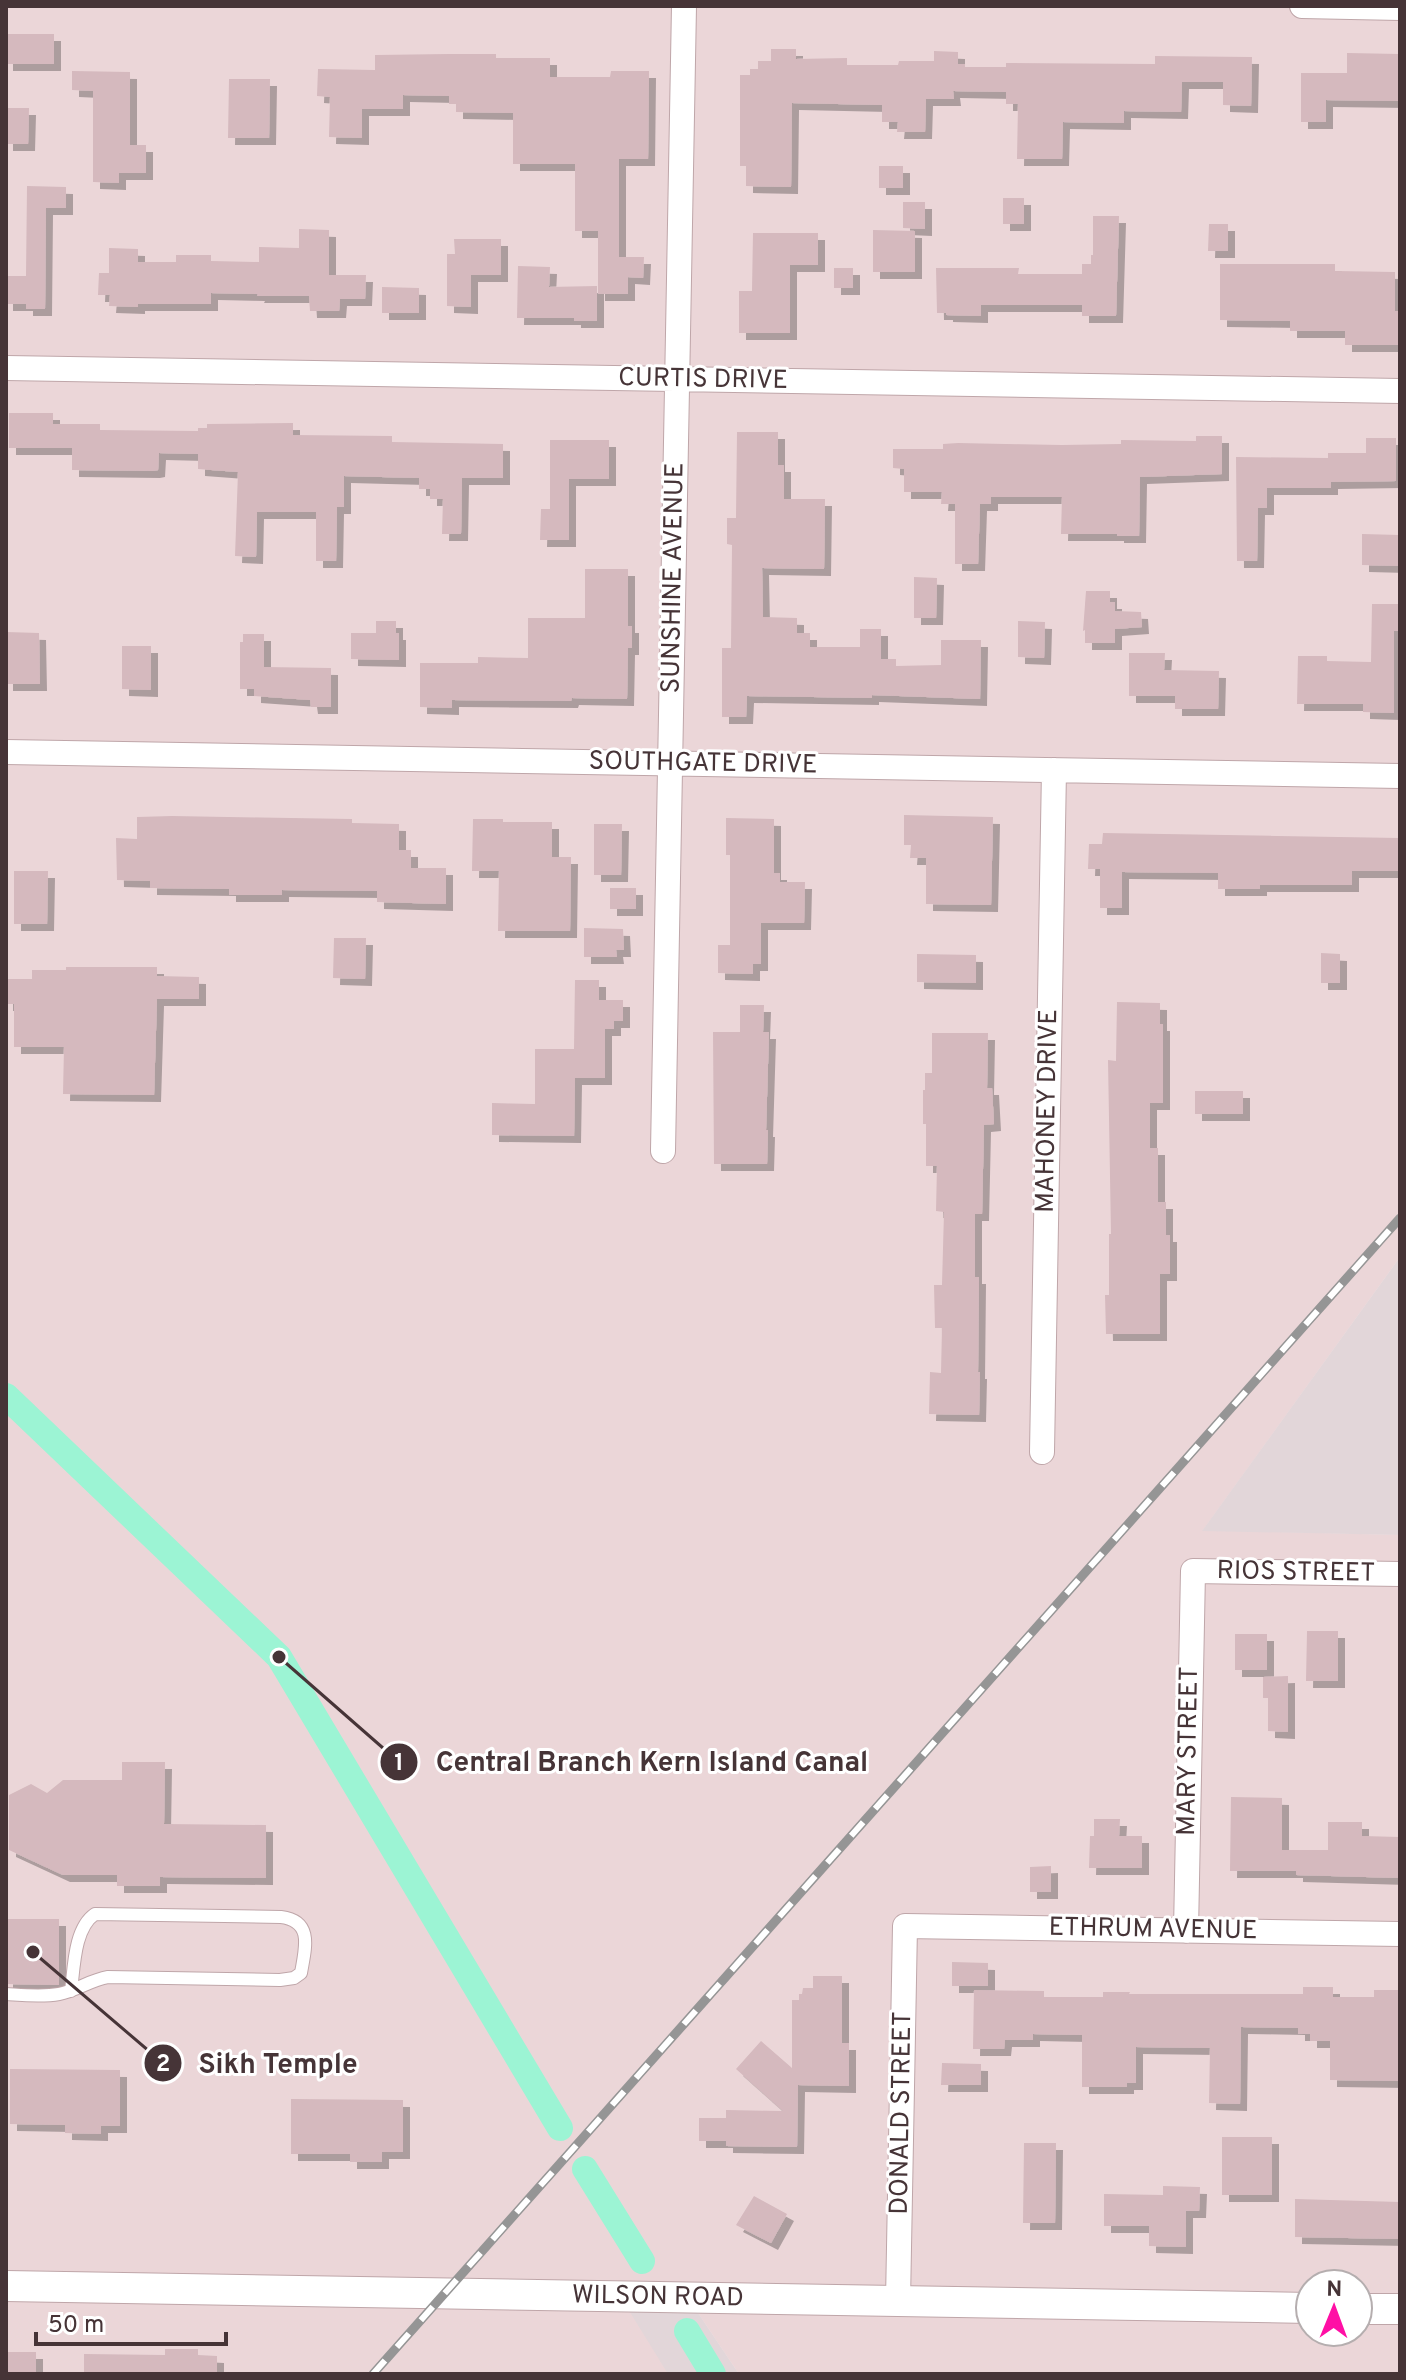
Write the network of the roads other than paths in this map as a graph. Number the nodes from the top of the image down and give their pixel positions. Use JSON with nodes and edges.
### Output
{"nodes":[{"id":1,"x":684,"y":6,"type":"edge"},
{"id":2,"x":1302,"y":6,"type":"edge"},
{"id":3,"x":1400,"y":8,"type":"edge"},
{"id":4,"x":6,"y":368,"type":"edge"},
{"id":5,"x":678,"y":379,"type":"junction"},
{"id":6,"x":1400,"y":391,"type":"edge"},
{"id":7,"x":6,"y":752,"type":"edge"},
{"id":8,"x":671,"y":763,"type":"junction"},
{"id":9,"x":1054,"y":770,"type":"junction"},
{"id":10,"x":1400,"y":776,"type":"edge"},
{"id":11,"x":663,"y":1151,"type":"dead end"},
{"id":12,"x":1042,"y":1452,"type":"dead end"},
{"id":13,"x":1193,"y":1571,"type":"joint"},
{"id":14,"x":1400,"y":1574,"type":"edge"},
{"id":15,"x":905,"y":1926,"type":"joint"},
{"id":16,"x":1186,"y":1931,"type":"junction"},
{"id":17,"x":1400,"y":1934,"type":"edge"},
{"id":18,"x":71,"y":1991,"type":"junction"},
{"id":19,"x":6,"y":1994,"type":"edge"},
{"id":20,"x":6,"y":2286,"type":"edge"},
{"id":21,"x":898,"y":2301,"type":"junction"},
{"id":22,"x":1294,"y":2308,"type":"edge"},
{"id":23,"x":1374,"y":2309,"type":"edge"},
{"id":24,"x":1400,"y":2309,"type":"edge"}],
"edges":[{"from":1,"to":5,"type":"street","name":"SUNSHINE AVENUE"},
{"from":2,"to":3,"type":"street"},
{"from":4,"to":5,"type":"street","name":"CURTIS DRIVE"},
{"from":5,"to":6,"type":"street","name":"CURTIS DRIVE"},
{"from":5,"to":8,"type":"street","name":"SUNSHINE AVENUE"},
{"from":7,"to":8,"type":"street","name":"SOUTHGATE DRIVE"},
{"from":8,"to":9,"type":"street","name":"SOUTHGATE DRIVE"},
{"from":8,"to":11,"type":"street","name":"SUNSHINE AVENUE"},
{"from":9,"to":10,"type":"street","name":"SOUTHGATE DRIVE"},
{"from":9,"to":12,"type":"street","name":"MAHONEY DRIVE"},
{"from":13,"to":14,"type":"street","name":"RIOS STREET"},
{"from":13,"to":16,"type":"street","name":"MARY STREET"},
{"from":15,"to":16,"type":"street","name":"ETHRUM AVENUE"},
{"from":15,"to":21,"type":"street","name":"DONALD STREET"},
{"from":16,"to":17,"type":"street","name":"ETHRUM AVENUE"},
{"from":18,"to":18,"type":"lane"},
{"from":18,"to":19,"type":"lane"},
{"from":20,"to":21,"type":"street","name":"WILSON ROAD"},
{"from":21,"to":22,"type":"street","name":"WILSON ROAD"},
{"from":23,"to":24,"type":"street"}]}
